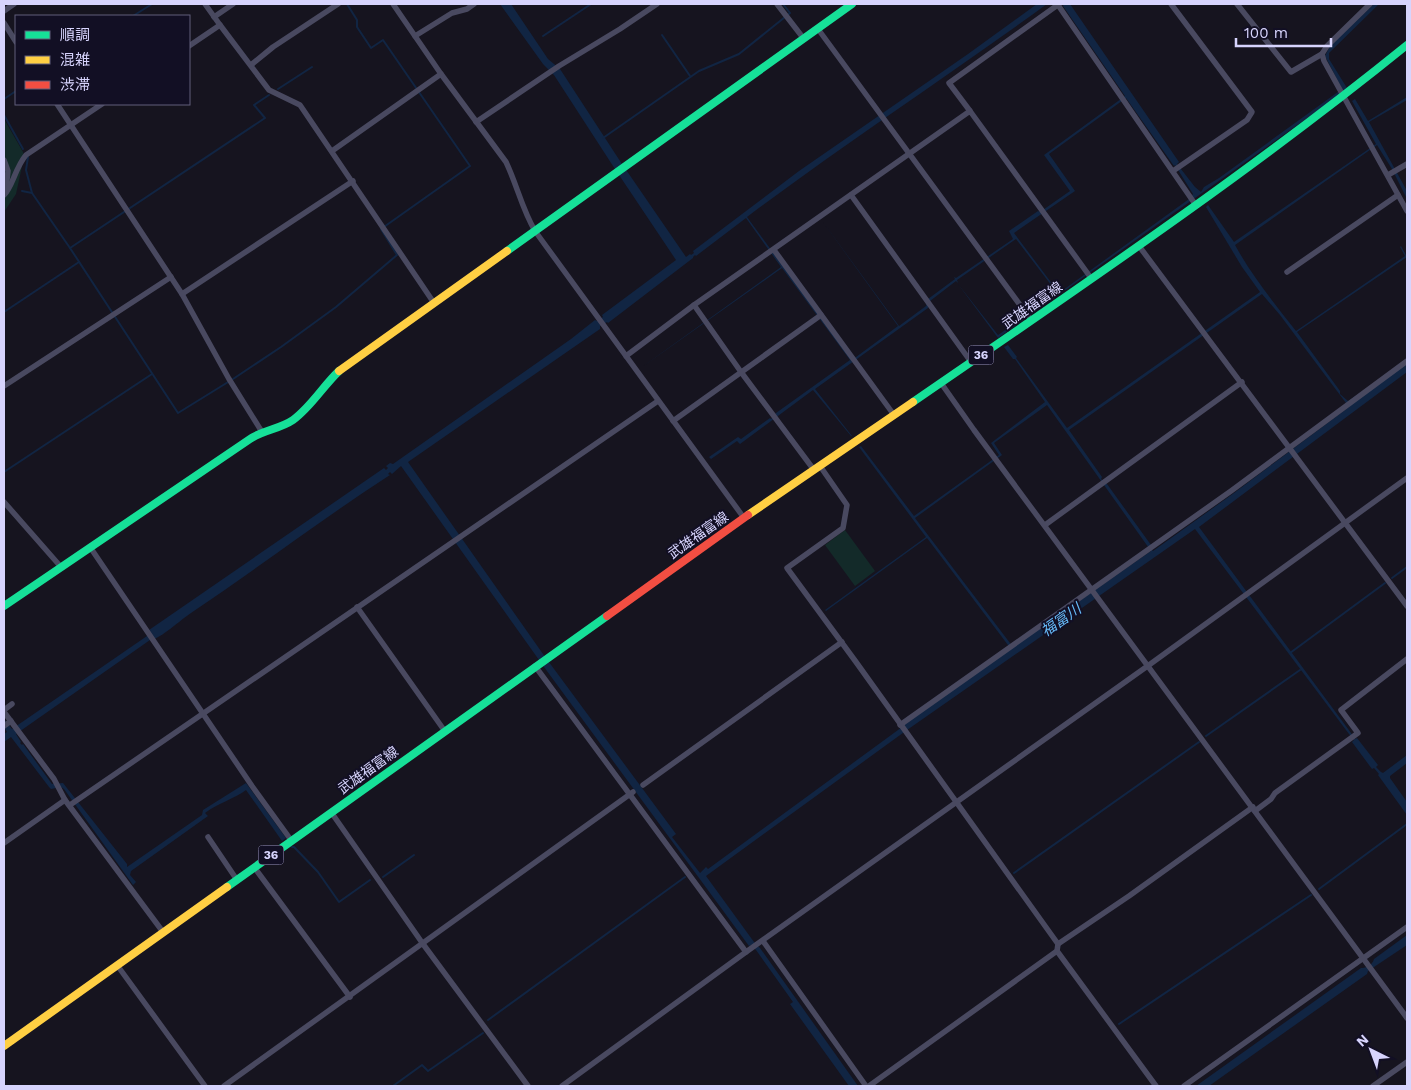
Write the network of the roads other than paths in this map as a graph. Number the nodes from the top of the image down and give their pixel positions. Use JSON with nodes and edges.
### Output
{"nodes":[{"id":1,"x":14,"y":4,"type":"edge"},
{"id":2,"x":205,"y":4,"type":"edge"},
{"id":3,"x":233,"y":4,"type":"edge"},
{"id":4,"x":338,"y":4,"type":"edge"},
{"id":5,"x":393,"y":4,"type":"edge"},
{"id":6,"x":474,"y":4,"type":"edge"},
{"id":7,"x":657,"y":4,"type":"edge"},
{"id":8,"x":777,"y":4,"type":"edge"},
{"id":9,"x":852,"y":4,"type":"edge"},
{"id":10,"x":1059,"y":4,"type":"edge"},
{"id":11,"x":1171,"y":4,"type":"edge"},
{"id":12,"x":1237,"y":4,"type":"edge"},
{"id":13,"x":1370,"y":4,"type":"edge"},
{"id":14,"x":4,"y":11,"type":"edge"},
{"id":15,"x":214,"y":17,"type":"junction"},
{"id":16,"x":4,"y":23,"type":"edge"},
{"id":17,"x":220,"y":25,"type":"junction"},
{"id":18,"x":818,"y":28,"type":"junction"},
{"id":19,"x":415,"y":36,"type":"junction"},
{"id":20,"x":804,"y":39,"type":"junction"},
{"id":21,"x":15,"y":40,"type":"edge"},
{"id":22,"x":190,"y":45,"type":"edge"},
{"id":23,"x":1407,"y":45,"type":"edge"},
{"id":24,"x":1322,"y":54,"type":"junction"},
{"id":25,"x":251,"y":64,"type":"junction"},
{"id":26,"x":441,"y":74,"type":"junction"},
{"id":27,"x":1342,"y":93,"type":"junction"},
{"id":28,"x":59,"y":105,"type":"edge"},
{"id":29,"x":100,"y":105,"type":"edge"},
{"id":30,"x":970,"y":110,"type":"junction"},
{"id":31,"x":476,"y":122,"type":"junction"},
{"id":32,"x":71,"y":124,"type":"junction"},
{"id":33,"x":332,"y":151,"type":"junction"},
{"id":34,"x":910,"y":153,"type":"junction"},
{"id":35,"x":4,"y":160,"type":"edge"},
{"id":36,"x":1407,"y":164,"type":"edge"},
{"id":37,"x":1176,"y":169,"type":"junction"},
{"id":38,"x":1392,"y":173,"type":"junction"},
{"id":39,"x":353,"y":181,"type":"junction"},
{"id":40,"x":4,"y":194,"type":"edge"},
{"id":41,"x":850,"y":195,"type":"junction"},
{"id":42,"x":1398,"y":195,"type":"junction"},
{"id":43,"x":1193,"y":200,"type":"junction"},
{"id":44,"x":1407,"y":212,"type":"edge"},
{"id":45,"x":535,"y":231,"type":"junction"},
{"id":46,"x":1139,"y":246,"type":"junction"},
{"id":47,"x":771,"y":251,"type":"junction"},
{"id":48,"x":1288,"y":272,"type":"dead end"},
{"id":49,"x":1089,"y":275,"type":"junction"},
{"id":50,"x":172,"y":277,"type":"junction"},
{"id":51,"x":182,"y":294,"type":"junction"},
{"id":52,"x":434,"y":303,"type":"junction"},
{"id":53,"x":694,"y":305,"type":"junction"},
{"id":54,"x":819,"y":317,"type":"junction"},
{"id":55,"x":1029,"y":317,"type":"junction"},
{"id":56,"x":626,"y":356,"type":"junction"},
{"id":57,"x":1407,"y":361,"type":"edge"},
{"id":58,"x":971,"y":362,"type":"junction"},
{"id":59,"x":741,"y":372,"type":"junction"},
{"id":60,"x":1242,"y":382,"type":"junction"},
{"id":61,"x":941,"y":383,"type":"junction"},
{"id":62,"x":4,"y":386,"type":"edge"},
{"id":63,"x":658,"y":401,"type":"junction"},
{"id":64,"x":894,"y":415,"type":"junction"},
{"id":65,"x":673,"y":421,"type":"junction"},
{"id":66,"x":262,"y":432,"type":"junction"},
{"id":67,"x":1290,"y":449,"type":"junction"},
{"id":68,"x":817,"y":468,"type":"junction"},
{"id":69,"x":1407,"y":478,"type":"edge"},
{"id":70,"x":4,"y":502,"type":"edge"},
{"id":71,"x":744,"y":518,"type":"junction"},
{"id":72,"x":1345,"y":523,"type":"junction"},
{"id":73,"x":1045,"y":525,"type":"junction"},
{"id":74,"x":90,"y":547,"type":"junction"},
{"id":75,"x":61,"y":568,"type":"junction"},
{"id":76,"x":1093,"y":590,"type":"junction"},
{"id":77,"x":4,"y":606,"type":"edge"},
{"id":78,"x":1407,"y":606,"type":"edge"},
{"id":79,"x":357,"y":607,"type":"junction"},
{"id":80,"x":842,"y":642,"type":"junction"},
{"id":81,"x":1407,"y":659,"type":"edge"},
{"id":82,"x":537,"y":665,"type":"junction"},
{"id":83,"x":1149,"y":665,"type":"junction"},
{"id":84,"x":12,"y":704,"type":"dead end"},
{"id":85,"x":4,"y":711,"type":"edge"},
{"id":86,"x":202,"y":713,"type":"junction"},
{"id":87,"x":12,"y":722,"type":"junction"},
{"id":88,"x":900,"y":725,"type":"junction"},
{"id":89,"x":4,"y":726,"type":"edge"},
{"id":90,"x":444,"y":730,"type":"junction"},
{"id":91,"x":644,"y":785,"type":"dead end"},
{"id":92,"x":632,"y":794,"type":"junction"},
{"id":93,"x":71,"y":802,"type":"junction"},
{"id":94,"x":955,"y":802,"type":"junction"},
{"id":95,"x":1254,"y":809,"type":"junction"},
{"id":96,"x":331,"y":812,"type":"junction"},
{"id":97,"x":208,"y":837,"type":"dead end"},
{"id":98,"x":291,"y":840,"type":"junction"},
{"id":99,"x":4,"y":843,"type":"edge"},
{"id":100,"x":254,"y":867,"type":"junction"},
{"id":101,"x":237,"y":880,"type":"junction"},
{"id":102,"x":1407,"y":927,"type":"edge"},
{"id":103,"x":163,"y":932,"type":"junction"},
{"id":104,"x":760,"y":943,"type":"junction"},
{"id":105,"x":424,"y":944,"type":"junction"},
{"id":106,"x":1058,"y":947,"type":"junction"},
{"id":107,"x":749,"y":950,"type":"junction"},
{"id":108,"x":1364,"y":959,"type":"junction"},
{"id":109,"x":117,"y":965,"type":"junction"},
{"id":110,"x":350,"y":997,"type":"junction"},
{"id":111,"x":1407,"y":1018,"type":"edge"},
{"id":112,"x":4,"y":1046,"type":"edge"},
{"id":113,"x":1407,"y":1062,"type":"edge"},
{"id":114,"x":205,"y":1086,"type":"edge"},
{"id":115,"x":224,"y":1086,"type":"edge"},
{"id":116,"x":528,"y":1086,"type":"edge"},
{"id":117,"x":562,"y":1086,"type":"edge"},
{"id":118,"x":867,"y":1086,"type":"edge"},
{"id":119,"x":1156,"y":1086,"type":"edge"},
{"id":120,"x":1184,"y":1086,"type":"edge"},
{"id":121,"x":1373,"y":1086,"type":"edge"}],
"edges":[{"from":1,"to":14,"type":"street"},
{"from":2,"to":15,"type":"street"},
{"from":3,"to":15,"type":"street"},
{"from":4,"to":25,"type":"street"},
{"from":5,"to":19,"type":"street"},
{"from":6,"to":19,"type":"street"},
{"from":7,"to":31,"type":"street"},
{"from":8,"to":20,"type":"street"},
{"from":9,"to":18,"type":"main road"},
{"from":10,"to":30,"type":"street"},
{"from":10,"to":37,"type":"street"},
{"from":11,"to":37,"type":"street"},
{"from":12,"to":24,"type":"street"},
{"from":13,"to":24,"type":"street"},
{"from":15,"to":17,"type":"street"},
{"from":16,"to":21,"type":"street"},
{"from":17,"to":22,"type":"street"},
{"from":17,"to":25,"type":"street"},
{"from":18,"to":20,"type":"main road"},
{"from":18,"to":34,"type":"street"},
{"from":19,"to":26,"type":"street"},
{"from":20,"to":45,"type":"main road"},
{"from":23,"to":27,"type":"main road","name":"武雄福富線","number":"36"},
{"from":24,"to":27,"type":"street"},
{"from":25,"to":33,"type":"street"},
{"from":26,"to":31,"type":"street"},
{"from":26,"to":33,"type":"street"},
{"from":27,"to":38,"type":"street"},
{"from":27,"to":43,"type":"main road","name":"武雄福富線","number":"36"},
{"from":28,"to":32,"type":"street"},
{"from":29,"to":32,"type":"street"},
{"from":30,"to":34,"type":"street"},
{"from":30,"to":49,"type":"street"},
{"from":31,"to":45,"type":"street"},
{"from":32,"to":40,"type":"street"},
{"from":32,"to":50,"type":"street"},
{"from":33,"to":39,"type":"street"},
{"from":34,"to":41,"type":"street"},
{"from":34,"to":55,"type":"street"},
{"from":35,"to":40,"type":"street"},
{"from":36,"to":38,"type":"street"},
{"from":37,"to":43,"type":"street"},
{"from":38,"to":42,"type":"street"},
{"from":39,"to":51,"type":"street"},
{"from":39,"to":52,"type":"street"},
{"from":41,"to":47,"type":"street"},
{"from":41,"to":58,"type":"street"},
{"from":42,"to":44,"type":"street"},
{"from":42,"to":48,"type":"street"},
{"from":43,"to":46,"type":"main road","name":"武雄福富線","number":"36"},
{"from":45,"to":52,"type":"main road"},
{"from":45,"to":56,"type":"street"},
{"from":46,"to":49,"type":"main road","name":"武雄福富線","number":"36"},
{"from":46,"to":60,"type":"street"},
{"from":47,"to":53,"type":"street"},
{"from":47,"to":54,"type":"street"},
{"from":49,"to":55,"type":"main road","name":"武雄福富線","number":"36"},
{"from":50,"to":51,"type":"street"},
{"from":50,"to":62,"type":"street"},
{"from":51,"to":66,"type":"street"},
{"from":52,"to":66,"type":"main road"},
{"from":53,"to":56,"type":"street"},
{"from":53,"to":59,"type":"street"},
{"from":54,"to":59,"type":"street"},
{"from":54,"to":64,"type":"street"},
{"from":55,"to":58,"type":"main road","name":"武雄福富線","number":"36"},
{"from":56,"to":63,"type":"street"},
{"from":57,"to":67,"type":"street"},
{"from":58,"to":61,"type":"main road","name":"武雄福富線","number":"36"},
{"from":59,"to":65,"type":"street"},
{"from":59,"to":68,"type":"street"},
{"from":60,"to":67,"type":"street"},
{"from":60,"to":73,"type":"street"},
{"from":61,"to":64,"type":"main road","name":"武雄福富線","number":"36"},
{"from":61,"to":73,"type":"street"},
{"from":63,"to":65,"type":"street"},
{"from":63,"to":79,"type":"street"},
{"from":64,"to":68,"type":"main road","name":"武雄福富線","number":"36"},
{"from":65,"to":71,"type":"street"},
{"from":66,"to":74,"type":"main road"},
{"from":67,"to":72,"type":"street"},
{"from":67,"to":76,"type":"street"},
{"from":68,"to":71,"type":"main road","name":"武雄福富線","number":"36"},
{"from":68,"to":80,"type":"street"},
{"from":69,"to":72,"type":"street"},
{"from":70,"to":75,"type":"street"},
{"from":71,"to":82,"type":"main road","name":"武雄福富線","number":"36"},
{"from":72,"to":78,"type":"street"},
{"from":72,"to":83,"type":"street"},
{"from":73,"to":76,"type":"street"},
{"from":74,"to":75,"type":"main road"},
{"from":74,"to":86,"type":"street"},
{"from":75,"to":77,"type":"main road"},
{"from":76,"to":83,"type":"street"},
{"from":76,"to":88,"type":"street"},
{"from":79,"to":86,"type":"street"},
{"from":79,"to":90,"type":"street"},
{"from":80,"to":88,"type":"street"},
{"from":80,"to":91,"type":"street"},
{"from":81,"to":95,"type":"street"},
{"from":82,"to":90,"type":"main road","name":"武雄福富線","number":"36"},
{"from":82,"to":92,"type":"street"},
{"from":83,"to":94,"type":"street"},
{"from":83,"to":95,"type":"street"},
{"from":84,"to":85,"type":"street"},
{"from":85,"to":87,"type":"street"},
{"from":86,"to":93,"type":"street"},
{"from":86,"to":98,"type":"street"},
{"from":87,"to":89,"type":"street"},
{"from":87,"to":93,"type":"street"},
{"from":88,"to":94,"type":"street"},
{"from":90,"to":96,"type":"main road","name":"武雄福富線","number":"36"},
{"from":92,"to":105,"type":"street"},
{"from":92,"to":107,"type":"street"},
{"from":93,"to":99,"type":"street"},
{"from":93,"to":103,"type":"street"},
{"from":94,"to":104,"type":"street"},
{"from":94,"to":106,"type":"street"},
{"from":95,"to":106,"type":"street"},
{"from":95,"to":108,"type":"street"},
{"from":96,"to":98,"type":"main road","name":"武雄福富線","number":"36"},
{"from":96,"to":105,"type":"street"},
{"from":97,"to":101,"type":"street"},
{"from":98,"to":100,"type":"main road","name":"武雄福富線","number":"36"},
{"from":100,"to":101,"type":"main road","name":"武雄福富線","number":"36"},
{"from":100,"to":110,"type":"street"},
{"from":101,"to":103,"type":"main road","name":"武雄福富線","number":"36"},
{"from":102,"to":108,"type":"street"},
{"from":103,"to":109,"type":"main road","name":"武雄福富線","number":"36"},
{"from":104,"to":107,"type":"street"},
{"from":104,"to":118,"type":"street"},
{"from":105,"to":110,"type":"street"},
{"from":105,"to":116,"type":"street"},
{"from":106,"to":118,"type":"street"},
{"from":106,"to":119,"type":"street"},
{"from":107,"to":117,"type":"street"},
{"from":108,"to":111,"type":"street"},
{"from":108,"to":120,"type":"street"},
{"from":109,"to":112,"type":"main road","name":"武雄福富線","number":"36"},
{"from":109,"to":114,"type":"street"},
{"from":110,"to":115,"type":"street"},
{"from":113,"to":121,"type":"street"}]}
